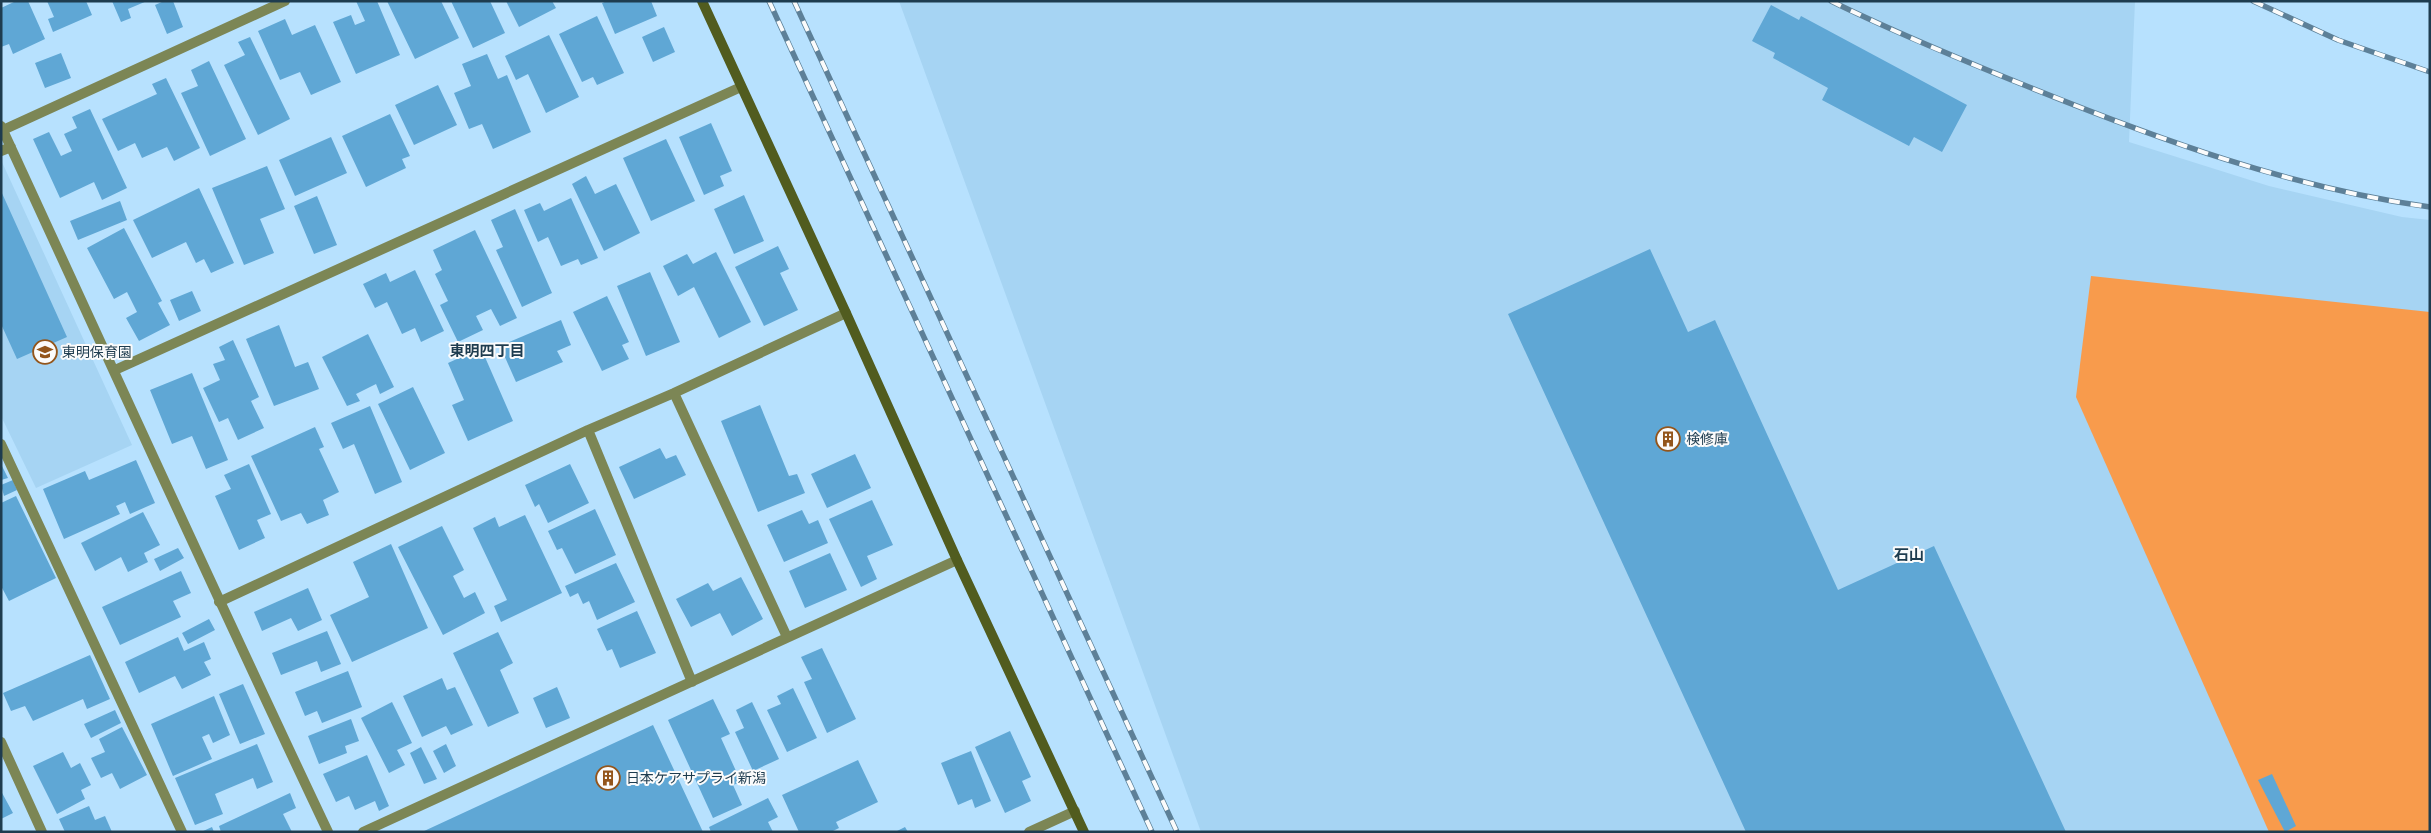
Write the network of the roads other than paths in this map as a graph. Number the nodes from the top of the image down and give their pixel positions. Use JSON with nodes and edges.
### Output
{"nodes":[{"id":1,"x":284,"y":1,"type":"edge"},
{"id":2,"x":702,"y":1,"type":"edge"},
{"id":3,"x":741,"y":87,"type":"junction"},
{"id":4,"x":2,"y":128,"type":"edge"},
{"id":5,"x":11,"y":147,"type":"junction"},
{"id":6,"x":1,"y":151,"type":"edge"},
{"id":7,"x":846,"y":313,"type":"junction"},
{"id":8,"x":115,"y":370,"type":"junction"},
{"id":9,"x":674,"y":393,"type":"junction"},
{"id":10,"x":588,"y":430,"type":"junction"},
{"id":11,"x":1,"y":444,"type":"edge"},
{"id":12,"x":957,"y":560,"type":"junction"},
{"id":13,"x":219,"y":602,"type":"junction"},
{"id":14,"x":787,"y":637,"type":"junction"},
{"id":15,"x":692,"y":682,"type":"junction"},
{"id":16,"x":1,"y":742,"type":"edge"},
{"id":17,"x":1075,"y":811,"type":"junction"},
{"id":18,"x":42,"y":832,"type":"edge"},
{"id":19,"x":182,"y":832,"type":"edge"},
{"id":20,"x":328,"y":832,"type":"edge"},
{"id":21,"x":363,"y":832,"type":"edge"},
{"id":22,"x":1029,"y":832,"type":"edge"},
{"id":23,"x":1084,"y":832,"type":"edge"}],
"edges":[{"from":1,"to":4,"type":"street"},
{"from":2,"to":3,"type":"street"},
{"from":3,"to":7,"type":"street"},
{"from":3,"to":8,"type":"street"},
{"from":4,"to":5,"type":"street"},
{"from":5,"to":6,"type":"street"},
{"from":5,"to":8,"type":"street"},
{"from":7,"to":9,"type":"street"},
{"from":7,"to":12,"type":"street"},
{"from":8,"to":13,"type":"street"},
{"from":9,"to":10,"type":"street"},
{"from":9,"to":14,"type":"street"},
{"from":10,"to":13,"type":"street"},
{"from":10,"to":15,"type":"street"},
{"from":11,"to":19,"type":"street"},
{"from":12,"to":14,"type":"street"},
{"from":12,"to":17,"type":"street"},
{"from":13,"to":20,"type":"street"},
{"from":14,"to":15,"type":"street"},
{"from":15,"to":21,"type":"street"},
{"from":16,"to":18,"type":"street"},
{"from":17,"to":22,"type":"street"},
{"from":17,"to":23,"type":"street"}]}
